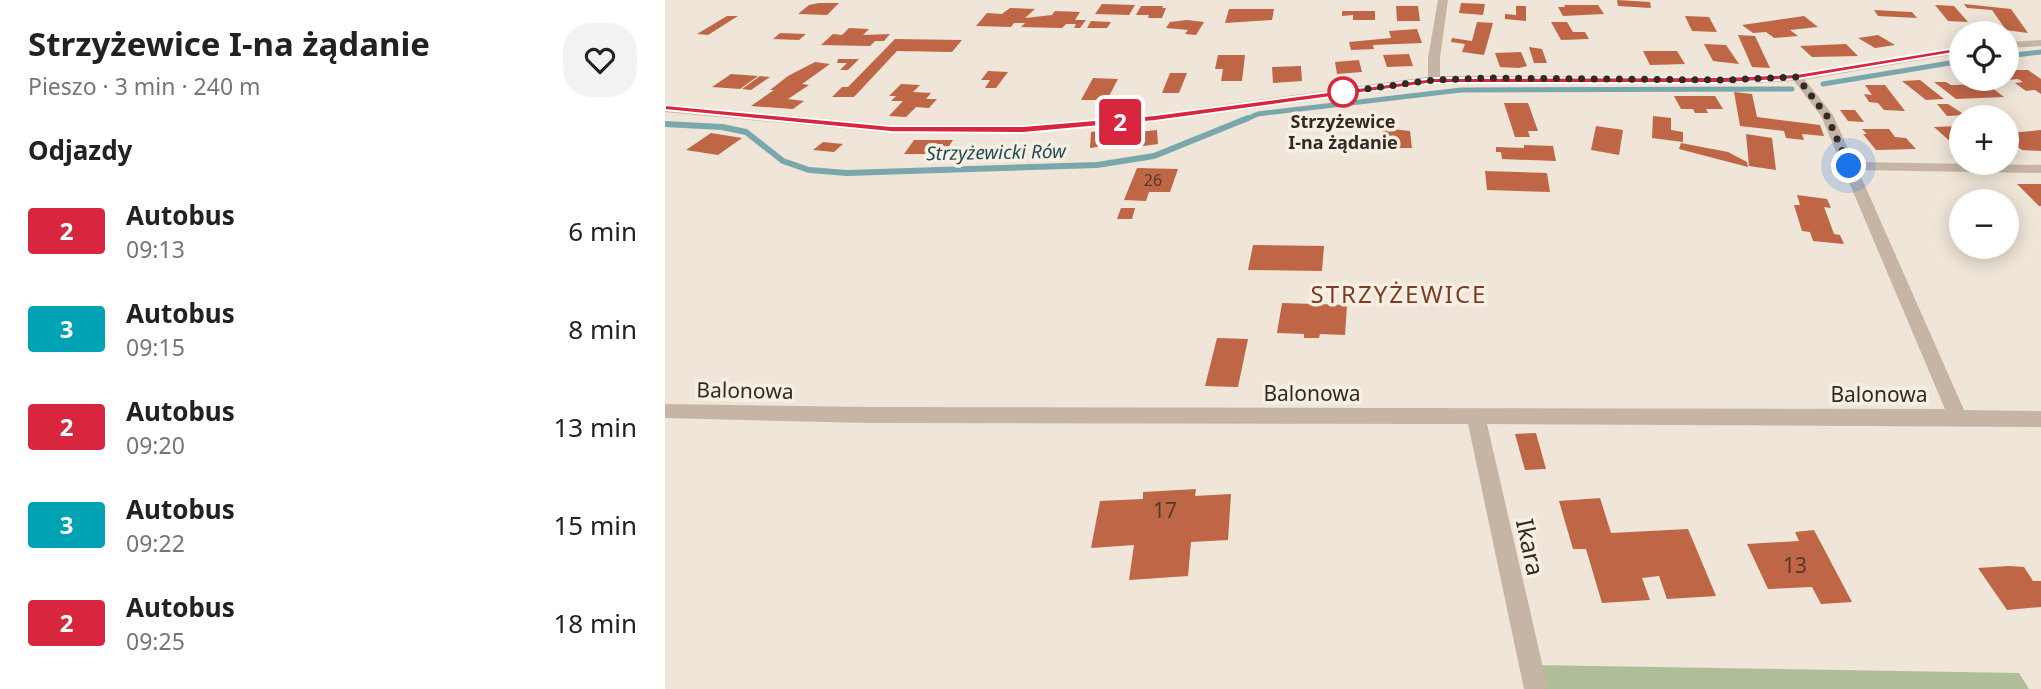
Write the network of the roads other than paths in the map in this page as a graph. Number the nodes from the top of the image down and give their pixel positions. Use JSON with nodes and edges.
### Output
{"nodes":[{"id":1,"x":1443,"y":0,"type":"edge"},
{"id":2,"x":2041,"y":43,"type":"edge"},
{"id":3,"x":2019,"y":44,"type":"edge"},
{"id":4,"x":1949,"y":52,"type":"edge"},
{"id":5,"x":1797,"y":77,"type":"junction"},
{"id":6,"x":1434,"y":80,"type":"junction"},
{"id":7,"x":665,"y":107,"type":"edge"},
{"id":8,"x":1849,"y":166,"type":"junction"},
{"id":9,"x":2041,"y":169,"type":"edge"},
{"id":10,"x":665,"y":411,"type":"edge"},
{"id":11,"x":1476,"y":415,"type":"junction"},
{"id":12,"x":1958,"y":417,"type":"junction"},
{"id":13,"x":2041,"y":419,"type":"edge"},
{"id":14,"x":1536,"y":689,"type":"edge"}],
"edges":[{"from":1,"to":6,"type":"street"},
{"from":2,"to":3,"type":"street"},
{"from":4,"to":5,"type":"street"},
{"from":5,"to":6,"type":"street"},
{"from":5,"to":8,"type":"street","name":"Balonowa"},
{"from":6,"to":7,"type":"street"},
{"from":8,"to":9,"type":"street"},
{"from":8,"to":12,"type":"street","name":"Balonowa"},
{"from":10,"to":11,"type":"street","name":"Balonowa"},
{"from":11,"to":12,"type":"street","name":"Balonowa"},
{"from":11,"to":14,"type":"street","name":"Ikara"},
{"from":12,"to":13,"type":"street","name":"Balonowa"}]}
